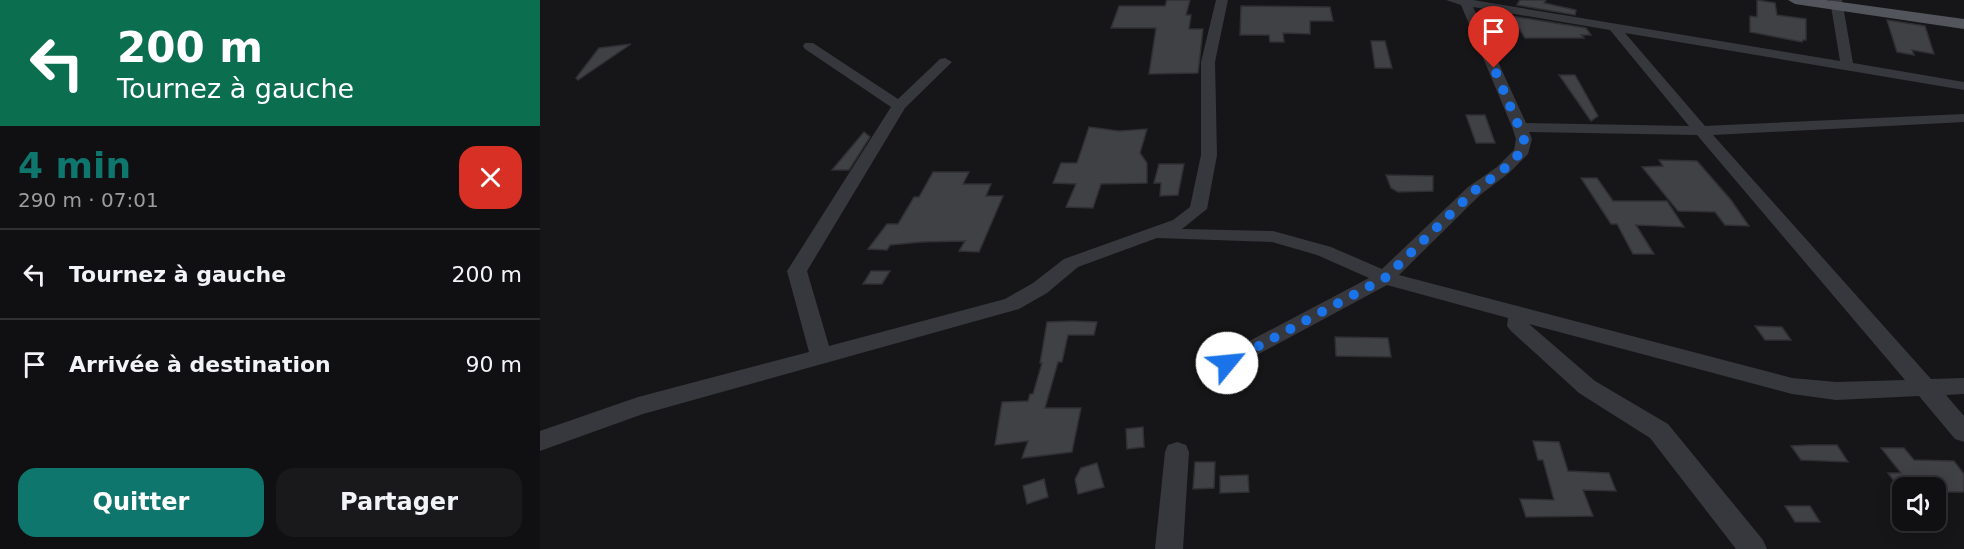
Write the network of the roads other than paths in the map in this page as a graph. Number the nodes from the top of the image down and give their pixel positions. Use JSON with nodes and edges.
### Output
{"nodes":[{"id":1,"x":1222,"y":0,"type":"edge"},
{"id":2,"x":1796,"y":0,"type":"edge"},
{"id":3,"x":1461,"y":1,"type":"edge"},
{"id":4,"x":1837,"y":3,"type":"edge"},
{"id":5,"x":1964,"y":24,"type":"edge"},
{"id":6,"x":1615,"y":28,"type":"junction"},
{"id":7,"x":809,"y":46,"type":"dead end"},
{"id":8,"x":945,"y":62,"type":"dead end"},
{"id":9,"x":1847,"y":66,"type":"junction"},
{"id":10,"x":1964,"y":86,"type":"edge"},
{"id":11,"x":899,"y":106,"type":"junction"},
{"id":12,"x":1964,"y":118,"type":"edge"},
{"id":13,"x":1520,"y":127,"type":"junction"},
{"id":14,"x":1701,"y":131,"type":"junction"},
{"id":15,"x":1154,"y":233,"type":"junction"},
{"id":16,"x":1385,"y":278,"type":"junction"},
{"id":17,"x":1519,"y":314,"type":"junction"},
{"id":18,"x":821,"y":357,"type":"junction"},
{"id":19,"x":1227,"y":363,"type":"dead end"},
{"id":20,"x":1964,"y":386,"type":"edge"},
{"id":21,"x":1927,"y":388,"type":"junction"},
{"id":22,"x":1964,"y":432,"type":"edge"},
{"id":23,"x":540,"y":441,"type":"edge"},
{"id":24,"x":1177,"y":452,"type":"dead end"},
{"id":25,"x":1169,"y":549,"type":"edge"},
{"id":26,"x":1753,"y":549,"type":"edge"}],
"edges":[{"from":1,"to":15,"type":"street"},
{"from":2,"to":4,"type":"main road"},
{"from":3,"to":6,"type":"street"},
{"from":3,"to":13,"type":"street"},
{"from":4,"to":5,"type":"main road"},
{"from":4,"to":9,"type":"street"},
{"from":6,"to":9,"type":"street"},
{"from":6,"to":14,"type":"street"},
{"from":7,"to":11,"type":"street"},
{"from":8,"to":11,"type":"street"},
{"from":9,"to":10,"type":"street"},
{"from":11,"to":18,"type":"street"},
{"from":12,"to":14,"type":"street"},
{"from":13,"to":14,"type":"street"},
{"from":13,"to":16,"type":"street"},
{"from":14,"to":21,"type":"street"},
{"from":15,"to":16,"type":"street"},
{"from":15,"to":18,"type":"street"},
{"from":16,"to":17,"type":"street"},
{"from":16,"to":19,"type":"street"},
{"from":17,"to":21,"type":"street"},
{"from":17,"to":26,"type":"street"},
{"from":18,"to":23,"type":"street"},
{"from":20,"to":21,"type":"street"},
{"from":21,"to":22,"type":"street"},
{"from":24,"to":25,"type":"street"}]}
